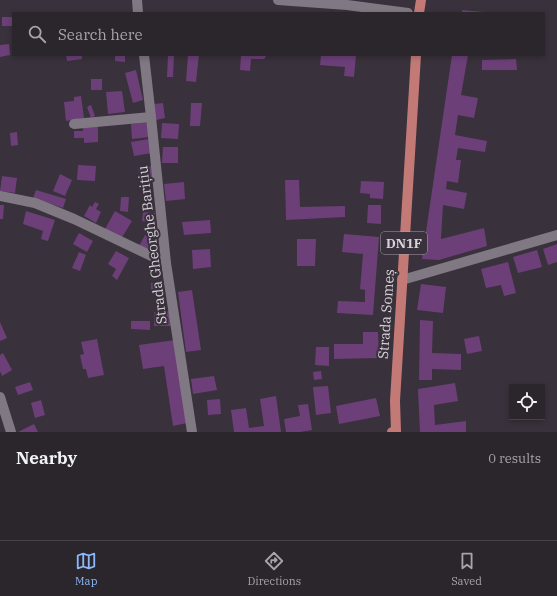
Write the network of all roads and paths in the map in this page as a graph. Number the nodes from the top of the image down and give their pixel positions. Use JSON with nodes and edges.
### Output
{"nodes":[{"id":1,"x":137,"y":0,"type":"edge"},
{"id":2,"x":278,"y":0,"type":"edge"},
{"id":3,"x":421,"y":0,"type":"edge"},
{"id":4,"x":351,"y":3,"type":"edge"},
{"id":5,"x":138,"y":12,"type":"edge"},
{"id":6,"x":402,"y":12,"type":"edge"},
{"id":7,"x":419,"y":12,"type":"edge"},
{"id":8,"x":144,"y":56,"type":"edge"},
{"id":9,"x":416,"y":56,"type":"edge"},
{"id":10,"x":151,"y":117,"type":"junction"},
{"id":11,"x":74,"y":124,"type":"dead end"},
{"id":12,"x":0,"y":196,"type":"edge"},
{"id":13,"x":557,"y":235,"type":"edge"},
{"id":14,"x":166,"y":263,"type":"junction"},
{"id":15,"x":402,"y":280,"type":"junction"},
{"id":16,"x":0,"y":397,"type":"edge"},
{"id":17,"x":11,"y":432,"type":"edge"},
{"id":18,"x":192,"y":432,"type":"edge"},
{"id":19,"x":395,"y":432,"type":"edge"}],
"edges":[{"from":1,"to":5,"type":"street"},
{"from":2,"to":4,"type":"street"},
{"from":3,"to":7,"type":"main road"},
{"from":4,"to":6,"type":"street"},
{"from":8,"to":10,"type":"street","name":"Strada Gheorghe Barițiu"},
{"from":9,"to":15,"type":"main road","name":"Strada Someș","number":"DN1F"},
{"from":10,"to":11,"type":"street"},
{"from":10,"to":14,"type":"street","name":"Strada Gheorghe Barițiu"},
{"from":12,"to":14,"type":"street"},
{"from":13,"to":15,"type":"street"},
{"from":14,"to":18,"type":"street","name":"Strada Gheorghe Barițiu"},
{"from":15,"to":19,"type":"main road","name":"Strada Someș","number":"DN1F"},
{"from":16,"to":17,"type":"street"}]}
